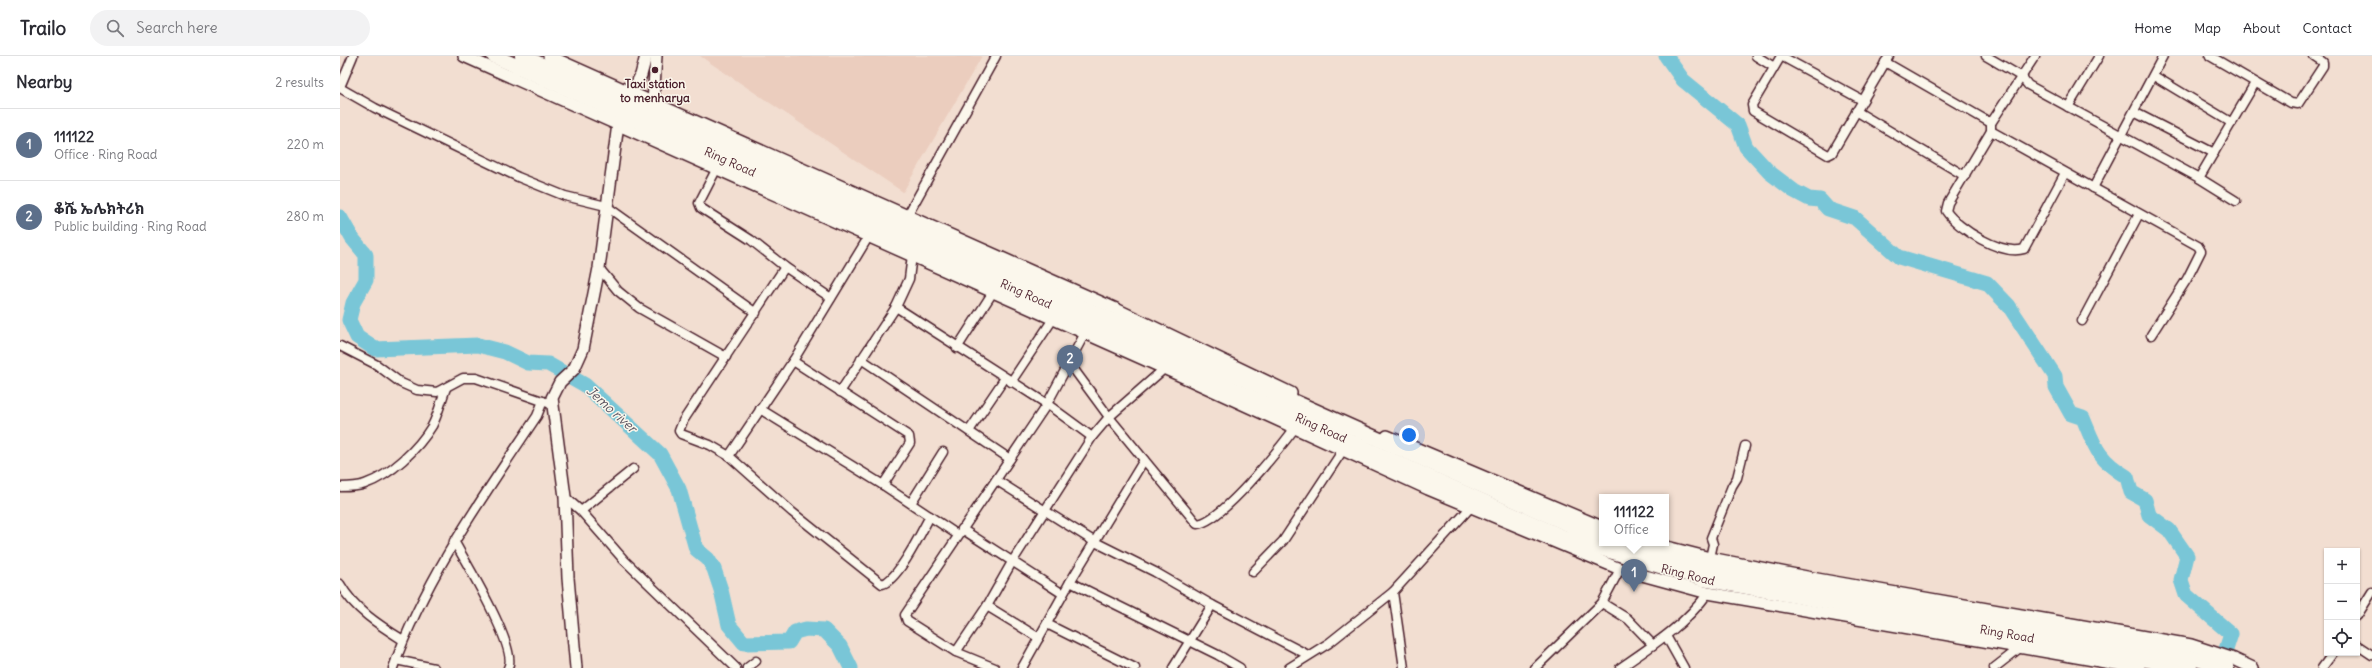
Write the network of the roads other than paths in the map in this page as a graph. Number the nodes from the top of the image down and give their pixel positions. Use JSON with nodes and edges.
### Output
{"nodes":[{"id":1,"x":353,"y":56,"type":"edge"},
{"id":2,"x":464,"y":56,"type":"edge"},
{"id":3,"x":494,"y":56,"type":"edge"},
{"id":4,"x":522,"y":56,"type":"edge"},
{"id":5,"x":646,"y":56,"type":"edge"},
{"id":6,"x":656,"y":56,"type":"edge"},
{"id":7,"x":996,"y":56,"type":"edge"},
{"id":8,"x":1756,"y":56,"type":"edge"},
{"id":9,"x":1781,"y":56,"type":"edge"},
{"id":10,"x":1986,"y":56,"type":"edge"},
{"id":11,"x":2035,"y":56,"type":"edge"},
{"id":12,"x":2099,"y":56,"type":"edge"},
{"id":13,"x":2163,"y":56,"type":"edge"},
{"id":14,"x":2210,"y":56,"type":"edge"},
{"id":15,"x":2314,"y":56,"type":"edge"},
{"id":16,"x":557,"y":58,"type":"edge"},
{"id":17,"x":1887,"y":59,"type":"edge"},
{"id":18,"x":2221,"y":59,"type":"edge"},
{"id":19,"x":1774,"y":67,"type":"junction"},
{"id":20,"x":2154,"y":76,"type":"junction"},
{"id":21,"x":2022,"y":77,"type":"junction"},
{"id":22,"x":2255,"y":83,"type":"junction"},
{"id":23,"x":340,"y":87,"type":"edge"},
{"id":24,"x":632,"y":94,"type":"junction"},
{"id":25,"x":1862,"y":100,"type":"junction"},
{"id":26,"x":653,"y":103,"type":"junction"},
{"id":27,"x":2068,"y":107,"type":"junction"},
{"id":28,"x":1856,"y":111,"type":"junction"},
{"id":29,"x":2134,"y":112,"type":"junction"},
{"id":30,"x":2232,"y":123,"type":"junction"},
{"id":31,"x":618,"y":124,"type":"junction"},
{"id":32,"x":1991,"y":127,"type":"junction"},
{"id":33,"x":2121,"y":136,"type":"junction"},
{"id":34,"x":2214,"y":153,"type":"junction"},
{"id":35,"x":717,"y":168,"type":"junction"},
{"id":36,"x":2065,"y":173,"type":"junction"},
{"id":37,"x":1965,"y":176,"type":"junction"},
{"id":38,"x":2199,"y":178,"type":"junction"},
{"id":39,"x":2093,"y":188,"type":"junction"},
{"id":40,"x":2236,"y":201,"type":"dead end"},
{"id":41,"x":606,"y":206,"type":"junction"},
{"id":42,"x":2139,"y":214,"type":"junction"},
{"id":43,"x":904,"y":221,"type":"junction"},
{"id":44,"x":869,"y":236,"type":"junction"},
{"id":45,"x":912,"y":255,"type":"junction"},
{"id":46,"x":785,"y":267,"type":"junction"},
{"id":47,"x":599,"y":268,"type":"junction"},
{"id":48,"x":993,"y":292,"type":"junction"},
{"id":49,"x":831,"y":298,"type":"junction"},
{"id":50,"x":896,"y":307,"type":"junction"},
{"id":51,"x":756,"y":313,"type":"junction"},
{"id":52,"x":1053,"y":319,"type":"junction"},
{"id":53,"x":2082,"y":321,"type":"dead end"},
{"id":54,"x":1085,"y":333,"type":"junction"},
{"id":55,"x":2151,"y":336,"type":"dead end"},
{"id":56,"x":340,"y":346,"type":"edge"},
{"id":57,"x":957,"y":348,"type":"junction"},
{"id":58,"x":726,"y":357,"type":"junction"},
{"id":59,"x":861,"y":359,"type":"junction"},
{"id":60,"x":793,"y":362,"type":"junction"},
{"id":61,"x":1070,"y":364,"type":"junction"},
{"id":62,"x":1165,"y":368,"type":"junction"},
{"id":63,"x":1008,"y":380,"type":"junction"},
{"id":64,"x":446,"y":388,"type":"junction"},
{"id":65,"x":840,"y":392,"type":"junction"},
{"id":66,"x":547,"y":402,"type":"junction"},
{"id":67,"x":1047,"y":404,"type":"junction"},
{"id":68,"x":760,"y":409,"type":"junction"},
{"id":69,"x":1109,"y":417,"type":"junction"},
{"id":70,"x":1295,"y":428,"type":"junction"},
{"id":71,"x":969,"y":431,"type":"junction"},
{"id":72,"x":1092,"y":437,"type":"junction"},
{"id":73,"x":1745,"y":446,"type":"dead end"},
{"id":74,"x":1343,"y":450,"type":"junction"},
{"id":75,"x":944,"y":452,"type":"dead end"},
{"id":76,"x":729,"y":456,"type":"junction"},
{"id":77,"x":1010,"y":458,"type":"junction"},
{"id":78,"x":1144,"y":460,"type":"junction"},
{"id":79,"x":633,"y":469,"type":"dead end"},
{"id":80,"x":996,"y":480,"type":"junction"},
{"id":81,"x":883,"y":485,"type":"junction"},
{"id":82,"x":340,"y":487,"type":"edge"},
{"id":83,"x":565,"y":497,"type":"junction"},
{"id":84,"x":911,"y":503,"type":"junction"},
{"id":85,"x":1470,"y":508,"type":"junction"},
{"id":86,"x":581,"y":511,"type":"junction"},
{"id":87,"x":1044,"y":511,"type":"junction"},
{"id":88,"x":930,"y":516,"type":"junction"},
{"id":89,"x":1599,"y":526,"type":"edge"},
{"id":90,"x":960,"y":532,"type":"junction"},
{"id":91,"x":1599,"y":536,"type":"edge"},
{"id":92,"x":454,"y":541,"type":"junction"},
{"id":93,"x":1096,"y":542,"type":"junction"},
{"id":94,"x":1629,"y":546,"type":"edge"},
{"id":95,"x":1663,"y":546,"type":"edge"},
{"id":96,"x":1710,"y":558,"type":"junction"},
{"id":97,"x":1012,"y":562,"type":"junction"},
{"id":98,"x":1620,"y":570,"type":"junction"},
{"id":99,"x":1253,"y":572,"type":"dead end"},
{"id":100,"x":1070,"y":582,"type":"junction"},
{"id":101,"x":340,"y":584,"type":"edge"},
{"id":102,"x":1393,"y":592,"type":"junction"},
{"id":103,"x":2372,"y":592,"type":"edge"},
{"id":104,"x":1708,"y":593,"type":"junction"},
{"id":105,"x":1063,"y":594,"type":"junction"},
{"id":106,"x":1602,"y":603,"type":"junction"},
{"id":107,"x":1212,"y":605,"type":"junction"},
{"id":108,"x":987,"y":606,"type":"junction"},
{"id":109,"x":2360,"y":611,"type":"edge"},
{"id":110,"x":1047,"y":624,"type":"junction"},
{"id":111,"x":1666,"y":636,"type":"junction"},
{"id":112,"x":1039,"y":638,"type":"junction"},
{"id":113,"x":403,"y":640,"type":"junction"},
{"id":114,"x":1189,"y":641,"type":"junction"},
{"id":115,"x":1653,"y":645,"type":"junction"},
{"id":116,"x":2021,"y":647,"type":"junction"},
{"id":117,"x":2360,"y":647,"type":"edge"},
{"id":118,"x":956,"y":652,"type":"junction"},
{"id":119,"x":1308,"y":655,"type":"junction"},
{"id":120,"x":2372,"y":655,"type":"edge"},
{"id":121,"x":2331,"y":656,"type":"edge"},
{"id":122,"x":2197,"y":658,"type":"edge"},
{"id":123,"x":756,"y":661,"type":"dead end"},
{"id":124,"x":395,"y":664,"type":"edge"},
{"id":125,"x":2230,"y":664,"type":"edge"},
{"id":126,"x":2104,"y":665,"type":"edge"},
{"id":127,"x":1024,"y":667,"type":"edge"},
{"id":128,"x":434,"y":668,"type":"edge"},
{"id":129,"x":508,"y":668,"type":"edge"},
{"id":130,"x":576,"y":668,"type":"edge"},
{"id":131,"x":736,"y":668,"type":"edge"},
{"id":132,"x":747,"y":668,"type":"edge"},
{"id":133,"x":995,"y":668,"type":"edge"},
{"id":134,"x":1136,"y":668,"type":"edge"},
{"id":135,"x":1173,"y":668,"type":"edge"},
{"id":136,"x":1240,"y":668,"type":"edge"},
{"id":137,"x":1289,"y":668,"type":"edge"},
{"id":138,"x":1404,"y":668,"type":"edge"},
{"id":139,"x":1535,"y":668,"type":"edge"},
{"id":140,"x":1620,"y":668,"type":"edge"},
{"id":141,"x":1684,"y":668,"type":"edge"},
{"id":142,"x":1994,"y":668,"type":"edge"},
{"id":143,"x":2139,"y":668,"type":"edge"},
{"id":144,"x":2253,"y":668,"type":"edge"},
{"id":145,"x":2322,"y":668,"type":"edge"}],
"edges":[{"from":1,"to":23,"type":"street"},
{"from":2,"to":31,"type":"street"},
{"from":3,"to":122,"type":"highway","name":"Ring Road"},
{"from":4,"to":43,"type":"highway","name":"Ring Road"},
{"from":5,"to":24,"type":"street"},
{"from":6,"to":26,"type":"street"},
{"from":7,"to":43,"type":"street"},
{"from":8,"to":19,"type":"street"},
{"from":9,"to":19,"type":"street"},
{"from":9,"to":25,"type":"street"},
{"from":10,"to":21,"type":"street"},
{"from":11,"to":21,"type":"street"},
{"from":12,"to":27,"type":"street"},
{"from":13,"to":20,"type":"street"},
{"from":14,"to":18,"type":"street"},
{"from":15,"to":22,"type":"street"},
{"from":16,"to":24,"type":"street"},
{"from":17,"to":25,"type":"street"},
{"from":17,"to":32,"type":"street"},
{"from":18,"to":22,"type":"street"},
{"from":19,"to":28,"type":"street"},
{"from":20,"to":29,"type":"street"},
{"from":20,"to":30,"type":"street"},
{"from":21,"to":27,"type":"street"},
{"from":21,"to":32,"type":"street"},
{"from":22,"to":30,"type":"street"},
{"from":23,"to":41,"type":"street"},
{"from":24,"to":26,"type":"street"},
{"from":25,"to":28,"type":"street"},
{"from":26,"to":43,"type":"street"},
{"from":27,"to":33,"type":"street"},
{"from":28,"to":37,"type":"street"},
{"from":29,"to":33,"type":"street"},
{"from":29,"to":34,"type":"street"},
{"from":30,"to":34,"type":"street"},
{"from":31,"to":35,"type":"street"},
{"from":31,"to":41,"type":"street"},
{"from":32,"to":36,"type":"street"},
{"from":32,"to":37,"type":"street"},
{"from":33,"to":38,"type":"street"},
{"from":33,"to":39,"type":"street"},
{"from":34,"to":38,"type":"street"},
{"from":35,"to":44,"type":"street"},
{"from":35,"to":46,"type":"street"},
{"from":36,"to":37,"type":"street"},
{"from":36,"to":39,"type":"street"},
{"from":38,"to":40,"type":"street"},
{"from":39,"to":42,"type":"street"},
{"from":41,"to":47,"type":"street"},
{"from":41,"to":51,"type":"street"},
{"from":42,"to":53,"type":"street"},
{"from":42,"to":55,"type":"street"},
{"from":43,"to":89,"type":"street"},
{"from":43,"to":91,"type":"highway","name":"Ring Road"},
{"from":44,"to":45,"type":"street"},
{"from":44,"to":49,"type":"street"},
{"from":45,"to":48,"type":"street"},
{"from":45,"to":50,"type":"street"},
{"from":46,"to":49,"type":"street"},
{"from":46,"to":51,"type":"street"},
{"from":47,"to":58,"type":"street"},
{"from":47,"to":66,"type":"street"},
{"from":48,"to":52,"type":"street"},
{"from":48,"to":57,"type":"street"},
{"from":49,"to":60,"type":"street"},
{"from":50,"to":57,"type":"street"},
{"from":50,"to":59,"type":"street"},
{"from":51,"to":58,"type":"street"},
{"from":52,"to":54,"type":"street"},
{"from":52,"to":63,"type":"street"},
{"from":54,"to":61,"type":"street"},
{"from":54,"to":62,"type":"street"},
{"from":56,"to":64,"type":"street"},
{"from":57,"to":63,"type":"street"},
{"from":58,"to":76,"type":"street"},
{"from":59,"to":65,"type":"street"},
{"from":59,"to":71,"type":"street"},
{"from":60,"to":65,"type":"street"},
{"from":60,"to":68,"type":"street"},
{"from":61,"to":67,"type":"street"},
{"from":61,"to":69,"type":"street"},
{"from":62,"to":69,"type":"street"},
{"from":62,"to":70,"type":"street"},
{"from":63,"to":67,"type":"street"},
{"from":63,"to":71,"type":"street"},
{"from":64,"to":66,"type":"street"},
{"from":64,"to":82,"type":"street"},
{"from":65,"to":81,"type":"street"},
{"from":66,"to":83,"type":"street"},
{"from":66,"to":92,"type":"street"},
{"from":67,"to":72,"type":"street"},
{"from":67,"to":77,"type":"street"},
{"from":68,"to":76,"type":"street"},
{"from":68,"to":81,"type":"street"},
{"from":69,"to":72,"type":"street"},
{"from":69,"to":78,"type":"street"},
{"from":70,"to":74,"type":"street"},
{"from":70,"to":78,"type":"street"},
{"from":71,"to":77,"type":"street"},
{"from":72,"to":87,"type":"street"},
{"from":73,"to":96,"type":"street"},
{"from":74,"to":85,"type":"street"},
{"from":74,"to":99,"type":"street"},
{"from":75,"to":84,"type":"street"},
{"from":76,"to":88,"type":"street"},
{"from":77,"to":80,"type":"street"},
{"from":78,"to":93,"type":"street"},
{"from":79,"to":86,"type":"street"},
{"from":80,"to":87,"type":"street"},
{"from":80,"to":90,"type":"street"},
{"from":81,"to":84,"type":"street"},
{"from":83,"to":86,"type":"street"},
{"from":83,"to":130,"type":"street"},
{"from":84,"to":88,"type":"street"},
{"from":85,"to":98,"type":"street"},
{"from":85,"to":102,"type":"street"},
{"from":86,"to":131,"type":"street"},
{"from":87,"to":93,"type":"street"},
{"from":87,"to":97,"type":"street"},
{"from":88,"to":90,"type":"street"},
{"from":90,"to":97,"type":"street"},
{"from":90,"to":118,"type":"street"},
{"from":92,"to":113,"type":"street"},
{"from":92,"to":129,"type":"street"},
{"from":93,"to":100,"type":"street"},
{"from":93,"to":107,"type":"street"},
{"from":94,"to":122,"type":"highway","name":"Ring Road"},
{"from":95,"to":96,"type":"street"},
{"from":96,"to":122,"type":"street"},
{"from":97,"to":105,"type":"street"},
{"from":97,"to":108,"type":"street"},
{"from":98,"to":104,"type":"street"},
{"from":98,"to":106,"type":"street"},
{"from":100,"to":105,"type":"street"},
{"from":100,"to":114,"type":"street"},
{"from":101,"to":113,"type":"street"},
{"from":102,"to":119,"type":"street"},
{"from":102,"to":138,"type":"street"},
{"from":103,"to":109,"type":"street"},
{"from":104,"to":111,"type":"street"},
{"from":104,"to":116,"type":"street"},
{"from":105,"to":110,"type":"street"},
{"from":106,"to":115,"type":"street"},
{"from":106,"to":139,"type":"street"},
{"from":107,"to":114,"type":"street"},
{"from":107,"to":119,"type":"street"},
{"from":108,"to":112,"type":"street"},
{"from":108,"to":118,"type":"street"},
{"from":110,"to":112,"type":"street"},
{"from":110,"to":134,"type":"street"},
{"from":111,"to":115,"type":"street"},
{"from":111,"to":141,"type":"street"},
{"from":112,"to":127,"type":"street"},
{"from":113,"to":124,"type":"street"},
{"from":114,"to":135,"type":"street"},
{"from":114,"to":136,"type":"street"},
{"from":115,"to":140,"type":"street"},
{"from":116,"to":126,"type":"street"},
{"from":116,"to":142,"type":"street"},
{"from":117,"to":120,"type":"street"},
{"from":118,"to":133,"type":"street"},
{"from":119,"to":137,"type":"street"},
{"from":121,"to":145,"type":"street"},
{"from":122,"to":125,"type":"highway","name":"Ring Road"},
{"from":123,"to":132,"type":"street"},
{"from":124,"to":128,"type":"street"},
{"from":125,"to":144,"type":"street"},
{"from":126,"to":143,"type":"street"}]}
